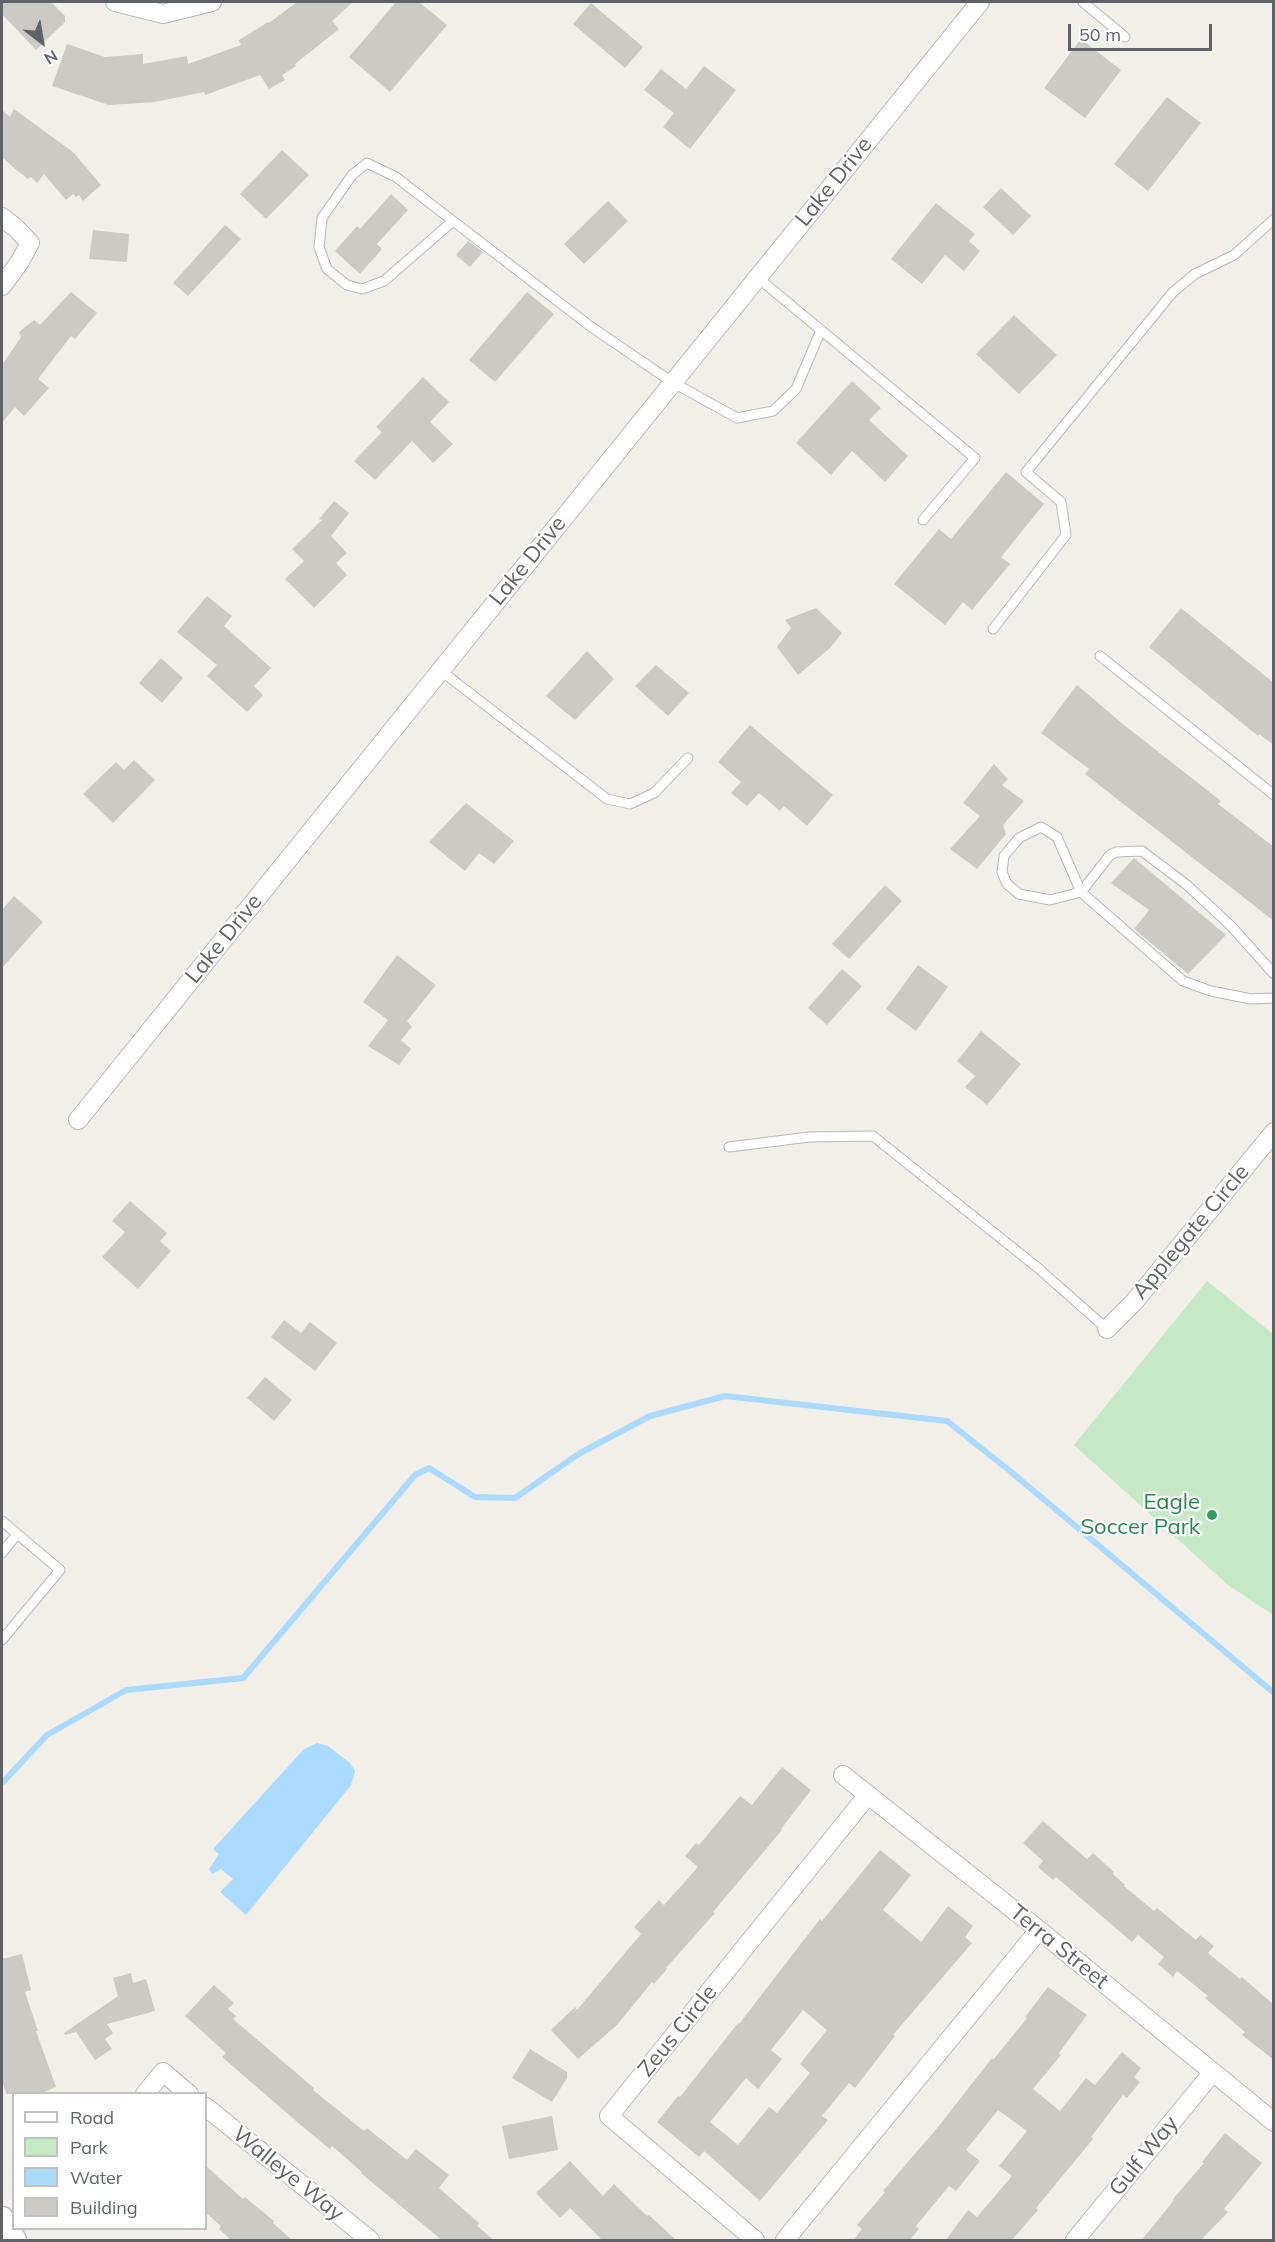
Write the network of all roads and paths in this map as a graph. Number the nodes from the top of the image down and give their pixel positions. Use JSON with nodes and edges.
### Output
{"nodes":[{"id":1,"x":115,"y":2,"type":"edge"},
{"id":2,"x":212,"y":2,"type":"edge"},
{"id":3,"x":980,"y":2,"type":"edge"},
{"id":4,"x":1083,"y":2,"type":"edge"},
{"id":5,"x":1125,"y":37,"type":"dead end"},
{"id":6,"x":2,"y":217,"type":"edge"},
{"id":7,"x":1274,"y":219,"type":"edge"},
{"id":8,"x":453,"y":221,"type":"junction"},
{"id":9,"x":757,"y":277,"type":"junction"},
{"id":10,"x":2,"y":286,"type":"edge"},
{"id":11,"x":820,"y":330,"type":"junction"},
{"id":12,"x":672,"y":382,"type":"junction"},
{"id":13,"x":923,"y":520,"type":"dead end"},
{"id":14,"x":993,"y":629,"type":"dead end"},
{"id":15,"x":1100,"y":656,"type":"dead end"},
{"id":16,"x":440,"y":670,"type":"junction"},
{"id":17,"x":688,"y":758,"type":"dead end"},
{"id":18,"x":1274,"y":795,"type":"edge"},
{"id":19,"x":1081,"y":892,"type":"junction"},
{"id":20,"x":1274,"y":974,"type":"edge"},
{"id":21,"x":1274,"y":998,"type":"edge"},
{"id":22,"x":78,"y":1120,"type":"dead end"},
{"id":23,"x":1274,"y":1132,"type":"edge"},
{"id":24,"x":729,"y":1148,"type":"dead end"},
{"id":25,"x":1107,"y":1329,"type":"joint"},
{"id":26,"x":2,"y":1521,"type":"edge"},
{"id":27,"x":17,"y":1534,"type":"junction"},
{"id":28,"x":2,"y":1553,"type":"edge"},
{"id":29,"x":2,"y":1640,"type":"edge"},
{"id":30,"x":843,"y":1775,"type":"dead end"},
{"id":31,"x":867,"y":1796,"type":"junction"},
{"id":32,"x":1039,"y":1930,"type":"junction"},
{"id":33,"x":1213,"y":2072,"type":"junction"},
{"id":34,"x":146,"y":2092,"type":"edge"},
{"id":35,"x":187,"y":2092,"type":"edge"},
{"id":36,"x":207,"y":2108,"type":"edge"},
{"id":37,"x":1274,"y":2122,"type":"edge"},
{"id":38,"x":6,"y":2218,"type":"edge"},
{"id":39,"x":15,"y":2241,"type":"edge"},
{"id":40,"x":370,"y":2241,"type":"edge"},
{"id":41,"x":755,"y":2241,"type":"edge"},
{"id":42,"x":784,"y":2241,"type":"edge"},
{"id":43,"x":1075,"y":2241,"type":"edge"}],
"edges":[{"from":1,"to":2,"type":"street"},
{"from":3,"to":9,"type":"street","name":"Lake Drive"},
{"from":4,"to":5,"type":"lane"},
{"from":6,"to":10,"type":"street"},
{"from":7,"to":14,"type":"lane"},
{"from":8,"to":8,"type":"lane"},
{"from":8,"to":12,"type":"lane"},
{"from":9,"to":11,"type":"lane"},
{"from":9,"to":12,"type":"street","name":"Lake Drive"},
{"from":11,"to":12,"type":"lane"},
{"from":11,"to":13,"type":"lane"},
{"from":12,"to":16,"type":"street","name":"Lake Drive"},
{"from":15,"to":18,"type":"lane"},
{"from":16,"to":17,"type":"lane"},
{"from":16,"to":22,"type":"street","name":"Lake Drive"},
{"from":19,"to":19,"type":"lane"},
{"from":19,"to":20,"type":"lane"},
{"from":19,"to":21,"type":"lane"},
{"from":23,"to":25,"type":"street","name":"Applegate Circle"},
{"from":24,"to":25,"type":"lane"},
{"from":26,"to":27,"type":"lane"},
{"from":27,"to":28,"type":"lane"},
{"from":27,"to":29,"type":"lane"},
{"from":30,"to":31,"type":"street","name":"Terra Street"},
{"from":31,"to":32,"type":"street","name":"Terra Street"},
{"from":31,"to":41,"type":"street","name":"Zeus Circle"},
{"from":32,"to":33,"type":"street","name":"Terra Street"},
{"from":32,"to":42,"type":"street"},
{"from":33,"to":37,"type":"street","name":"Terra Street"},
{"from":33,"to":43,"type":"street","name":"Gulf Way"},
{"from":34,"to":35,"type":"street"},
{"from":36,"to":40,"type":"street","name":"Walleye Way"},
{"from":38,"to":39,"type":"street"}]}
